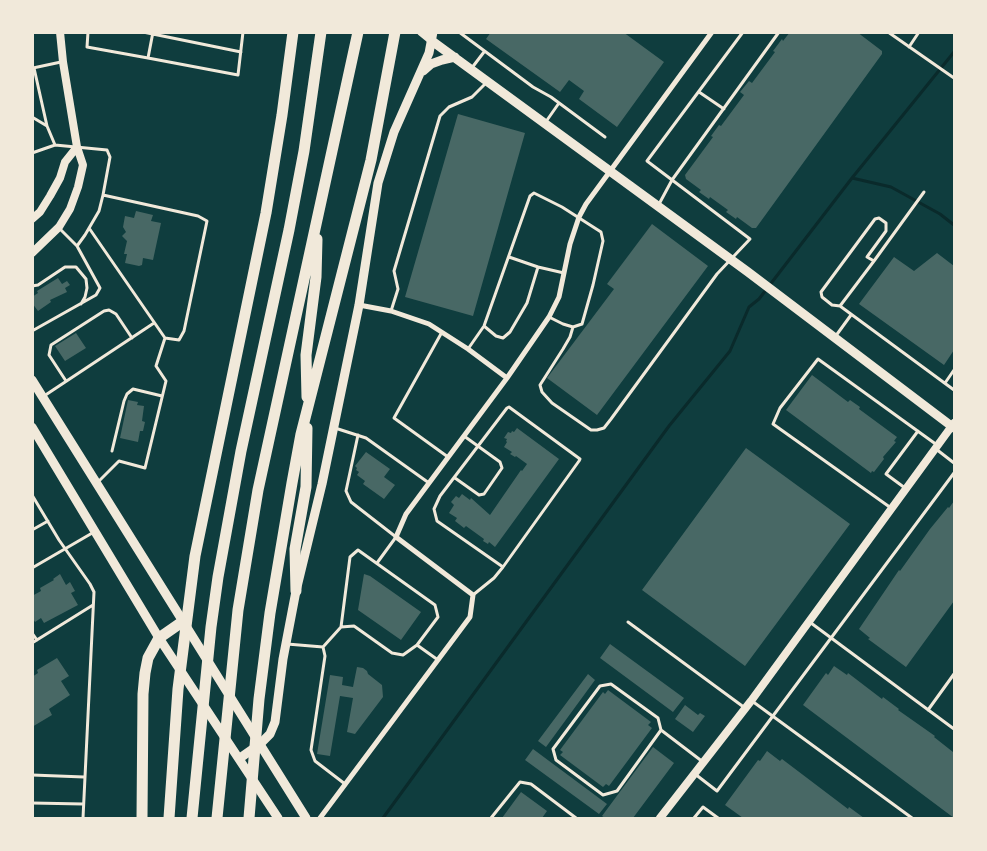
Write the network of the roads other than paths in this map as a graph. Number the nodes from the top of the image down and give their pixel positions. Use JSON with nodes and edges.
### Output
{"nodes":[{"id":1,"x":60,"y":32,"type":"edge"},
{"id":2,"x":88,"y":32,"type":"edge"},
{"id":3,"x":143,"y":32,"type":"edge"},
{"id":4,"x":243,"y":32,"type":"edge"},
{"id":5,"x":293,"y":32,"type":"edge"},
{"id":6,"x":321,"y":32,"type":"edge"},
{"id":7,"x":358,"y":32,"type":"edge"},
{"id":8,"x":395,"y":32,"type":"edge"},
{"id":9,"x":421,"y":32,"type":"edge"},
{"id":10,"x":459,"y":32,"type":"edge"},
{"id":11,"x":712,"y":32,"type":"edge"},
{"id":12,"x":743,"y":32,"type":"edge"},
{"id":13,"x":779,"y":32,"type":"edge"},
{"id":14,"x":888,"y":32,"type":"edge"},
{"id":15,"x":919,"y":32,"type":"edge"},
{"id":16,"x":152,"y":34,"type":"edge"},
{"id":17,"x":433,"y":37,"type":"edge"},
{"id":18,"x":909,"y":47,"type":"junction"},
{"id":19,"x":241,"y":52,"type":"junction"},
{"id":20,"x":484,"y":52,"type":"junction"},
{"id":21,"x":148,"y":58,"type":"junction"},
{"id":22,"x":455,"y":58,"type":"junction"},
{"id":23,"x":63,"y":62,"type":"junction"},
{"id":24,"x":34,"y":68,"type":"edge"},
{"id":25,"x":471,"y":69,"type":"junction"},
{"id":26,"x":421,"y":73,"type":"junction"},
{"id":27,"x":954,"y":78,"type":"edge"},
{"id":28,"x":487,"y":81,"type":"junction"},
{"id":29,"x":699,"y":92,"type":"junction"},
{"id":30,"x":559,"y":103,"type":"junction"},
{"id":31,"x":724,"y":109,"type":"junction"},
{"id":32,"x":32,"y":117,"type":"edge"},
{"id":33,"x":544,"y":124,"type":"junction"},
{"id":34,"x":47,"y":126,"type":"junction"},
{"id":35,"x":605,"y":137,"type":"dead end"},
{"id":36,"x":55,"y":145,"type":"junction"},
{"id":37,"x":78,"y":147,"type":"junction"},
{"id":38,"x":33,"y":155,"type":"edge"},
{"id":39,"x":609,"y":172,"type":"junction"},
{"id":40,"x":672,"y":180,"type":"junction"},
{"id":41,"x":924,"y":192,"type":"dead end"},
{"id":42,"x":103,"y":195,"type":"junction"},
{"id":43,"x":657,"y":207,"type":"junction"},
{"id":44,"x":318,"y":212,"type":"junction"},
{"id":45,"x":579,"y":218,"type":"junction"},
{"id":46,"x":32,"y":219,"type":"edge"},
{"id":47,"x":59,"y":227,"type":"junction"},
{"id":48,"x":89,"y":228,"type":"junction"},
{"id":49,"x":77,"y":246,"type":"junction"},
{"id":50,"x":32,"y":253,"type":"edge"},
{"id":51,"x":509,"y":257,"type":"junction"},
{"id":52,"x":732,"y":260,"type":"junction"},
{"id":53,"x":874,"y":261,"type":"junction"},
{"id":54,"x":538,"y":266,"type":"junction"},
{"id":55,"x":564,"y":273,"type":"junction"},
{"id":56,"x":32,"y":286,"type":"edge"},
{"id":57,"x":80,"y":304,"type":"junction"},
{"id":58,"x":359,"y":305,"type":"junction"},
{"id":59,"x":840,"y":306,"type":"junction"},
{"id":60,"x":391,"y":311,"type":"junction"},
{"id":61,"x":851,"y":315,"type":"junction"},
{"id":62,"x":549,"y":317,"type":"junction"},
{"id":63,"x":154,"y":323,"type":"junction"},
{"id":64,"x":484,"y":326,"type":"junction"},
{"id":65,"x":573,"y":327,"type":"junction"},
{"id":66,"x":32,"y":331,"type":"edge"},
{"id":67,"x":442,"y":332,"type":"junction"},
{"id":68,"x":132,"y":338,"type":"junction"},
{"id":69,"x":165,"y":338,"type":"junction"},
{"id":70,"x":835,"y":338,"type":"junction"},
{"id":71,"x":468,"y":349,"type":"junction"},
{"id":72,"x":954,"y":370,"type":"edge"},
{"id":73,"x":507,"y":378,"type":"junction"},
{"id":74,"x":32,"y":380,"type":"edge"},
{"id":75,"x":66,"y":381,"type":"junction"},
{"id":76,"x":945,"y":383,"type":"junction"},
{"id":77,"x":954,"y":390,"type":"edge"},
{"id":78,"x":44,"y":396,"type":"junction"},
{"id":79,"x":162,"y":396,"type":"junction"},
{"id":80,"x":954,"y":426,"type":"edge"},
{"id":81,"x":32,"y":427,"type":"edge"},
{"id":82,"x":334,"y":428,"type":"junction"},
{"id":83,"x":918,"y":431,"type":"junction"},
{"id":84,"x":358,"y":435,"type":"junction"},
{"id":85,"x":464,"y":436,"type":"junction"},
{"id":86,"x":478,"y":446,"type":"junction"},
{"id":87,"x":937,"y":447,"type":"junction"},
{"id":88,"x":112,"y":451,"type":"dead end"},
{"id":89,"x":448,"y":457,"type":"junction"},
{"id":90,"x":954,"y":463,"type":"edge"},
{"id":91,"x":954,"y":473,"type":"edge"},
{"id":92,"x":454,"y":478,"type":"junction"},
{"id":93,"x":429,"y":483,"type":"junction"},
{"id":94,"x":97,"y":484,"type":"junction"},
{"id":95,"x":906,"y":488,"type":"junction"},
{"id":96,"x":32,"y":495,"type":"edge"},
{"id":97,"x":891,"y":508,"type":"junction"},
{"id":98,"x":48,"y":521,"type":"junction"},
{"id":99,"x":32,"y":530,"type":"edge"},
{"id":100,"x":94,"y":531,"type":"junction"},
{"id":101,"x":396,"y":537,"type":"junction"},
{"id":102,"x":66,"y":548,"type":"junction"},
{"id":103,"x":377,"y":563,"type":"junction"},
{"id":104,"x":503,"y":567,"type":"junction"},
{"id":105,"x":32,"y":568,"type":"edge"},
{"id":106,"x":296,"y":591,"type":"junction"},
{"id":107,"x":473,"y":595,"type":"junction"},
{"id":108,"x":93,"y":605,"type":"junction"},
{"id":109,"x":808,"y":621,"type":"junction"},
{"id":110,"x":182,"y":622,"type":"junction"},
{"id":111,"x":628,"y":622,"type":"dead end"},
{"id":112,"x":341,"y":627,"type":"junction"},
{"id":113,"x":32,"y":633,"type":"edge"},
{"id":114,"x":159,"y":638,"type":"junction"},
{"id":115,"x":832,"y":638,"type":"junction"},
{"id":116,"x":37,"y":640,"type":"junction"},
{"id":117,"x":32,"y":643,"type":"edge"},
{"id":118,"x":286,"y":644,"type":"junction"},
{"id":119,"x":418,"y":645,"type":"junction"},
{"id":120,"x":323,"y":646,"type":"junction"},
{"id":121,"x":438,"y":660,"type":"junction"},
{"id":122,"x":954,"y":674,"type":"edge"},
{"id":123,"x":751,"y":701,"type":"junction"},
{"id":124,"x":746,"y":708,"type":"junction"},
{"id":125,"x":928,"y":710,"type":"junction"},
{"id":126,"x":773,"y":716,"type":"junction"},
{"id":127,"x":661,"y":730,"type":"junction"},
{"id":128,"x":954,"y":730,"type":"edge"},
{"id":129,"x":260,"y":744,"type":"junction"},
{"id":130,"x":240,"y":758,"type":"junction"},
{"id":131,"x":704,"y":762,"type":"junction"},
{"id":132,"x":694,"y":774,"type":"junction"},
{"id":133,"x":32,"y":776,"type":"edge"},
{"id":134,"x":85,"y":777,"type":"junction"},
{"id":135,"x":346,"y":784,"type":"junction"},
{"id":136,"x":32,"y":803,"type":"edge"},
{"id":137,"x":83,"y":804,"type":"junction"},
{"id":138,"x":83,"y":818,"type":"edge"},
{"id":139,"x":142,"y":818,"type":"edge"},
{"id":140,"x":168,"y":818,"type":"edge"},
{"id":141,"x":192,"y":818,"type":"edge"},
{"id":142,"x":217,"y":818,"type":"edge"},
{"id":143,"x":249,"y":818,"type":"edge"},
{"id":144,"x":278,"y":818,"type":"edge"},
{"id":145,"x":306,"y":818,"type":"edge"},
{"id":146,"x":320,"y":818,"type":"edge"},
{"id":147,"x":491,"y":818,"type":"edge"},
{"id":148,"x":576,"y":818,"type":"edge"},
{"id":149,"x":660,"y":818,"type":"edge"},
{"id":150,"x":694,"y":818,"type":"edge"},
{"id":151,"x":718,"y":818,"type":"edge"},
{"id":152,"x":912,"y":818,"type":"edge"}],
"edges":[{"from":1,"to":23,"type":"street"},
{"from":2,"to":21,"type":"lane"},
{"from":3,"to":16,"type":"lane"},
{"from":4,"to":19,"type":"lane"},
{"from":5,"to":140,"type":"highway"},
{"from":6,"to":141,"type":"highway"},
{"from":7,"to":44,"type":"highway"},
{"from":8,"to":143,"type":"highway"},
{"from":9,"to":17,"type":"street"},
{"from":10,"to":20,"type":"lane"},
{"from":11,"to":39,"type":"street"},
{"from":12,"to":29,"type":"lane"},
{"from":13,"to":31,"type":"lane"},
{"from":14,"to":18,"type":"lane"},
{"from":15,"to":18,"type":"lane"},
{"from":16,"to":19,"type":"lane"},
{"from":16,"to":21,"type":"lane"},
{"from":17,"to":22,"type":"main road"},
{"from":17,"to":26,"type":"main road"},
{"from":18,"to":27,"type":"lane"},
{"from":19,"to":21,"type":"lane"},
{"from":20,"to":25,"type":"lane"},
{"from":20,"to":30,"type":"lane"},
{"from":22,"to":25,"type":"main road"},
{"from":22,"to":26,"type":"main road"},
{"from":23,"to":24,"type":"lane"},
{"from":23,"to":37,"type":"street"},
{"from":24,"to":34,"type":"lane"},
{"from":25,"to":28,"type":"main road"},
{"from":26,"to":58,"type":"main road"},
{"from":28,"to":33,"type":"main road"},
{"from":28,"to":60,"type":"lane"},
{"from":29,"to":31,"type":"lane"},
{"from":29,"to":40,"type":"lane"},
{"from":30,"to":33,"type":"lane"},
{"from":30,"to":35,"type":"lane"},
{"from":31,"to":40,"type":"lane"},
{"from":32,"to":34,"type":"lane"},
{"from":33,"to":39,"type":"main road"},
{"from":34,"to":36,"type":"lane"},
{"from":36,"to":37,"type":"lane"},
{"from":36,"to":38,"type":"lane"},
{"from":37,"to":42,"type":"lane"},
{"from":37,"to":46,"type":"street"},
{"from":37,"to":47,"type":"street"},
{"from":39,"to":43,"type":"main road"},
{"from":39,"to":45,"type":"street"},
{"from":40,"to":43,"type":"lane"},
{"from":40,"to":52,"type":"lane"},
{"from":41,"to":53,"type":"lane"},
{"from":42,"to":48,"type":"lane"},
{"from":42,"to":69,"type":"lane"},
{"from":43,"to":52,"type":"main road"},
{"from":44,"to":106,"type":"highway"},
{"from":44,"to":142,"type":"highway"},
{"from":45,"to":51,"type":"lane"},
{"from":45,"to":55,"type":"street"},
{"from":45,"to":65,"type":"lane"},
{"from":47,"to":49,"type":"lane"},
{"from":47,"to":50,"type":"street"},
{"from":48,"to":49,"type":"lane"},
{"from":48,"to":63,"type":"lane"},
{"from":49,"to":57,"type":"lane"},
{"from":51,"to":54,"type":"lane"},
{"from":51,"to":64,"type":"lane"},
{"from":52,"to":65,"type":"lane"},
{"from":52,"to":70,"type":"main road"},
{"from":53,"to":59,"type":"lane"},
{"from":53,"to":59,"type":"lane"},
{"from":54,"to":55,"type":"lane"},
{"from":54,"to":64,"type":"lane"},
{"from":55,"to":62,"type":"street"},
{"from":56,"to":57,"type":"lane"},
{"from":57,"to":66,"type":"lane"},
{"from":58,"to":60,"type":"street"},
{"from":58,"to":82,"type":"main road"},
{"from":59,"to":61,"type":"lane"},
{"from":60,"to":67,"type":"street"},
{"from":61,"to":70,"type":"lane"},
{"from":61,"to":76,"type":"lane"},
{"from":62,"to":65,"type":"lane"},
{"from":62,"to":73,"type":"street"},
{"from":63,"to":68,"type":"lane"},
{"from":63,"to":69,"type":"lane"},
{"from":64,"to":71,"type":"lane"},
{"from":67,"to":71,"type":"street"},
{"from":67,"to":89,"type":"lane"},
{"from":68,"to":75,"type":"lane"},
{"from":68,"to":75,"type":"lane"},
{"from":69,"to":79,"type":"lane"},
{"from":70,"to":80,"type":"main road"},
{"from":71,"to":73,"type":"street"},
{"from":72,"to":76,"type":"lane"},
{"from":73,"to":85,"type":"street"},
{"from":74,"to":78,"type":"main road"},
{"from":75,"to":78,"type":"lane"},
{"from":76,"to":77,"type":"lane"},
{"from":78,"to":94,"type":"main road"},
{"from":79,"to":88,"type":"lane"},
{"from":79,"to":94,"type":"lane"},
{"from":80,"to":87,"type":"street"},
{"from":81,"to":100,"type":"main road"},
{"from":82,"to":84,"type":"lane"},
{"from":82,"to":106,"type":"main road"},
{"from":83,"to":87,"type":"lane"},
{"from":83,"to":95,"type":"lane"},
{"from":83,"to":97,"type":"lane"},
{"from":84,"to":93,"type":"lane"},
{"from":84,"to":101,"type":"lane"},
{"from":85,"to":86,"type":"lane"},
{"from":85,"to":89,"type":"street"},
{"from":86,"to":92,"type":"lane"},
{"from":86,"to":92,"type":"lane"},
{"from":86,"to":104,"type":"lane"},
{"from":87,"to":90,"type":"lane"},
{"from":87,"to":95,"type":"street"},
{"from":89,"to":93,"type":"street"},
{"from":91,"to":115,"type":"lane"},
{"from":92,"to":104,"type":"lane"},
{"from":93,"to":101,"type":"street"},
{"from":94,"to":110,"type":"main road"},
{"from":95,"to":97,"type":"street"},
{"from":96,"to":98,"type":"lane"},
{"from":97,"to":109,"type":"street"},
{"from":98,"to":99,"type":"lane"},
{"from":98,"to":102,"type":"lane"},
{"from":100,"to":102,"type":"lane"},
{"from":100,"to":114,"type":"main road"},
{"from":101,"to":103,"type":"lane"},
{"from":101,"to":107,"type":"street"},
{"from":102,"to":105,"type":"lane"},
{"from":102,"to":108,"type":"lane"},
{"from":103,"to":112,"type":"lane"},
{"from":103,"to":119,"type":"lane"},
{"from":104,"to":107,"type":"lane"},
{"from":106,"to":118,"type":"main road"},
{"from":107,"to":121,"type":"street"},
{"from":108,"to":116,"type":"lane"},
{"from":108,"to":134,"type":"lane"},
{"from":109,"to":115,"type":"lane"},
{"from":109,"to":123,"type":"street"},
{"from":110,"to":114,"type":"highway"},
{"from":110,"to":129,"type":"main road"},
{"from":111,"to":124,"type":"lane"},
{"from":112,"to":119,"type":"lane"},
{"from":112,"to":120,"type":"lane"},
{"from":113,"to":116,"type":"lane"},
{"from":114,"to":130,"type":"main road"},
{"from":114,"to":139,"type":"highway"},
{"from":115,"to":125,"type":"lane"},
{"from":115,"to":126,"type":"lane"},
{"from":116,"to":117,"type":"lane"},
{"from":118,"to":120,"type":"lane"},
{"from":118,"to":129,"type":"main road"},
{"from":119,"to":121,"type":"lane"},
{"from":120,"to":135,"type":"lane"},
{"from":121,"to":135,"type":"street"},
{"from":122,"to":125,"type":"lane"},
{"from":123,"to":124,"type":"street"},
{"from":123,"to":126,"type":"lane"},
{"from":124,"to":131,"type":"street"},
{"from":125,"to":128,"type":"lane"},
{"from":126,"to":132,"type":"lane"},
{"from":126,"to":152,"type":"lane"},
{"from":127,"to":127,"type":"lane"},
{"from":127,"to":131,"type":"lane"},
{"from":129,"to":130,"type":"main road"},
{"from":129,"to":145,"type":"main road"},
{"from":130,"to":144,"type":"main road"},
{"from":131,"to":132,"type":"street"},
{"from":132,"to":149,"type":"street"},
{"from":133,"to":134,"type":"lane"},
{"from":134,"to":137,"type":"lane"},
{"from":135,"to":146,"type":"street"},
{"from":136,"to":137,"type":"lane"},
{"from":137,"to":138,"type":"lane"},
{"from":147,"to":148,"type":"lane"},
{"from":150,"to":151,"type":"lane"}]}
